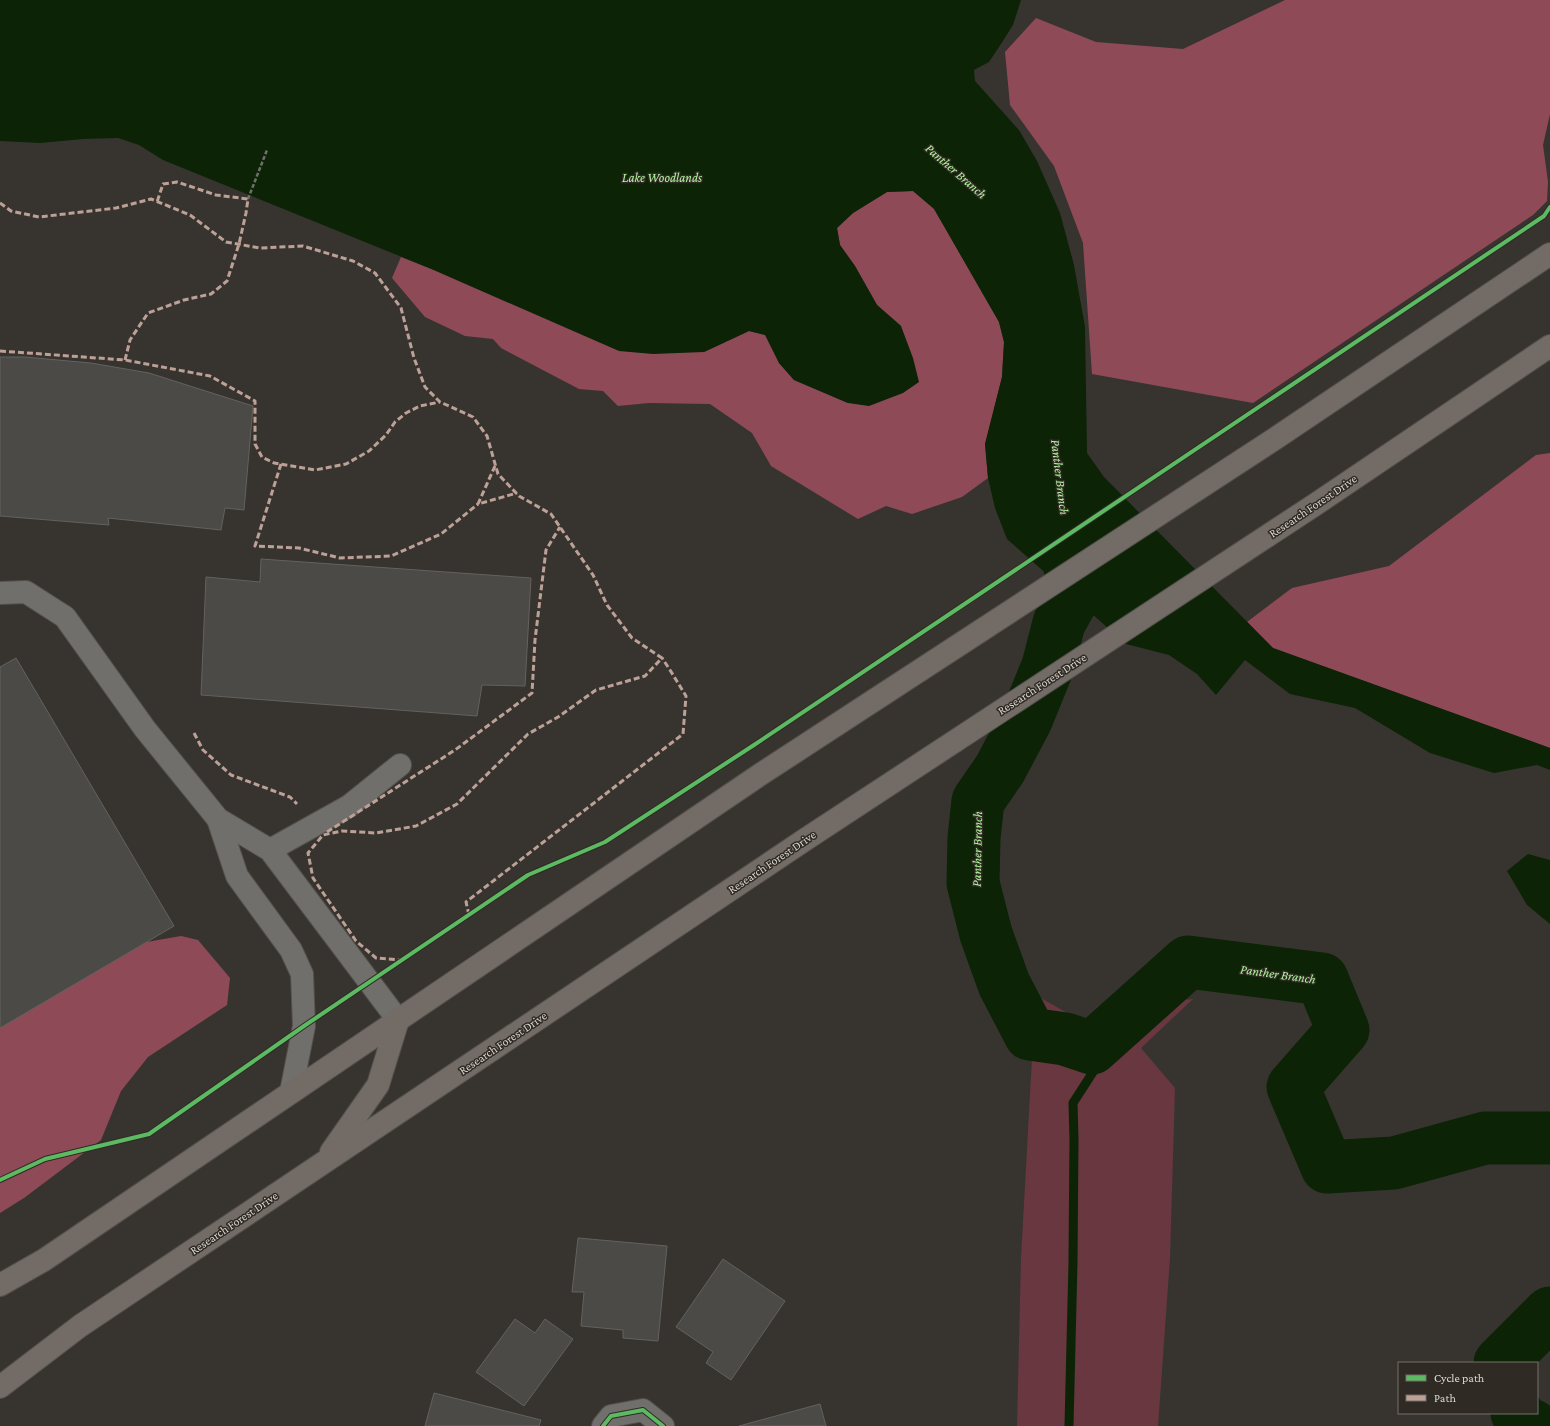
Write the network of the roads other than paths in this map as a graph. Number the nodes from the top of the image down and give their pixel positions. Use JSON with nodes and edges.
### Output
{"nodes":[{"id":1,"x":1550,"y":254,"type":"edge"},
{"id":2,"x":1550,"y":346,"type":"edge"},
{"id":3,"x":0,"y":593,"type":"edge"},
{"id":4,"x":400,"y":765,"type":"dead end"},
{"id":5,"x":218,"y":819,"type":"junction"},
{"id":6,"x":270,"y":850,"type":"junction"},
{"id":7,"x":398,"y":1020,"type":"junction"},
{"id":8,"x":291,"y":1092,"type":"junction"},
{"id":9,"x":322,"y":1164,"type":"junction"},
{"id":10,"x":0,"y":1285,"type":"edge"},
{"id":11,"x":0,"y":1387,"type":"edge"},
{"id":12,"x":603,"y":1426,"type":"edge"},
{"id":13,"x":663,"y":1426,"type":"edge"}],
"edges":[{"from":1,"to":7,"type":"main road"},
{"from":2,"to":9,"type":"main road","name":"Research Forest Drive"},
{"from":3,"to":5,"type":"street"},
{"from":4,"to":6,"type":"street"},
{"from":5,"to":6,"type":"street"},
{"from":5,"to":8,"type":"street"},
{"from":6,"to":7,"type":"street"},
{"from":7,"to":8,"type":"main road"},
{"from":7,"to":9,"type":"main road"},
{"from":8,"to":10,"type":"main road"},
{"from":9,"to":11,"type":"main road","name":"Research Forest Drive"},
{"from":12,"to":13,"type":"street"}]}
